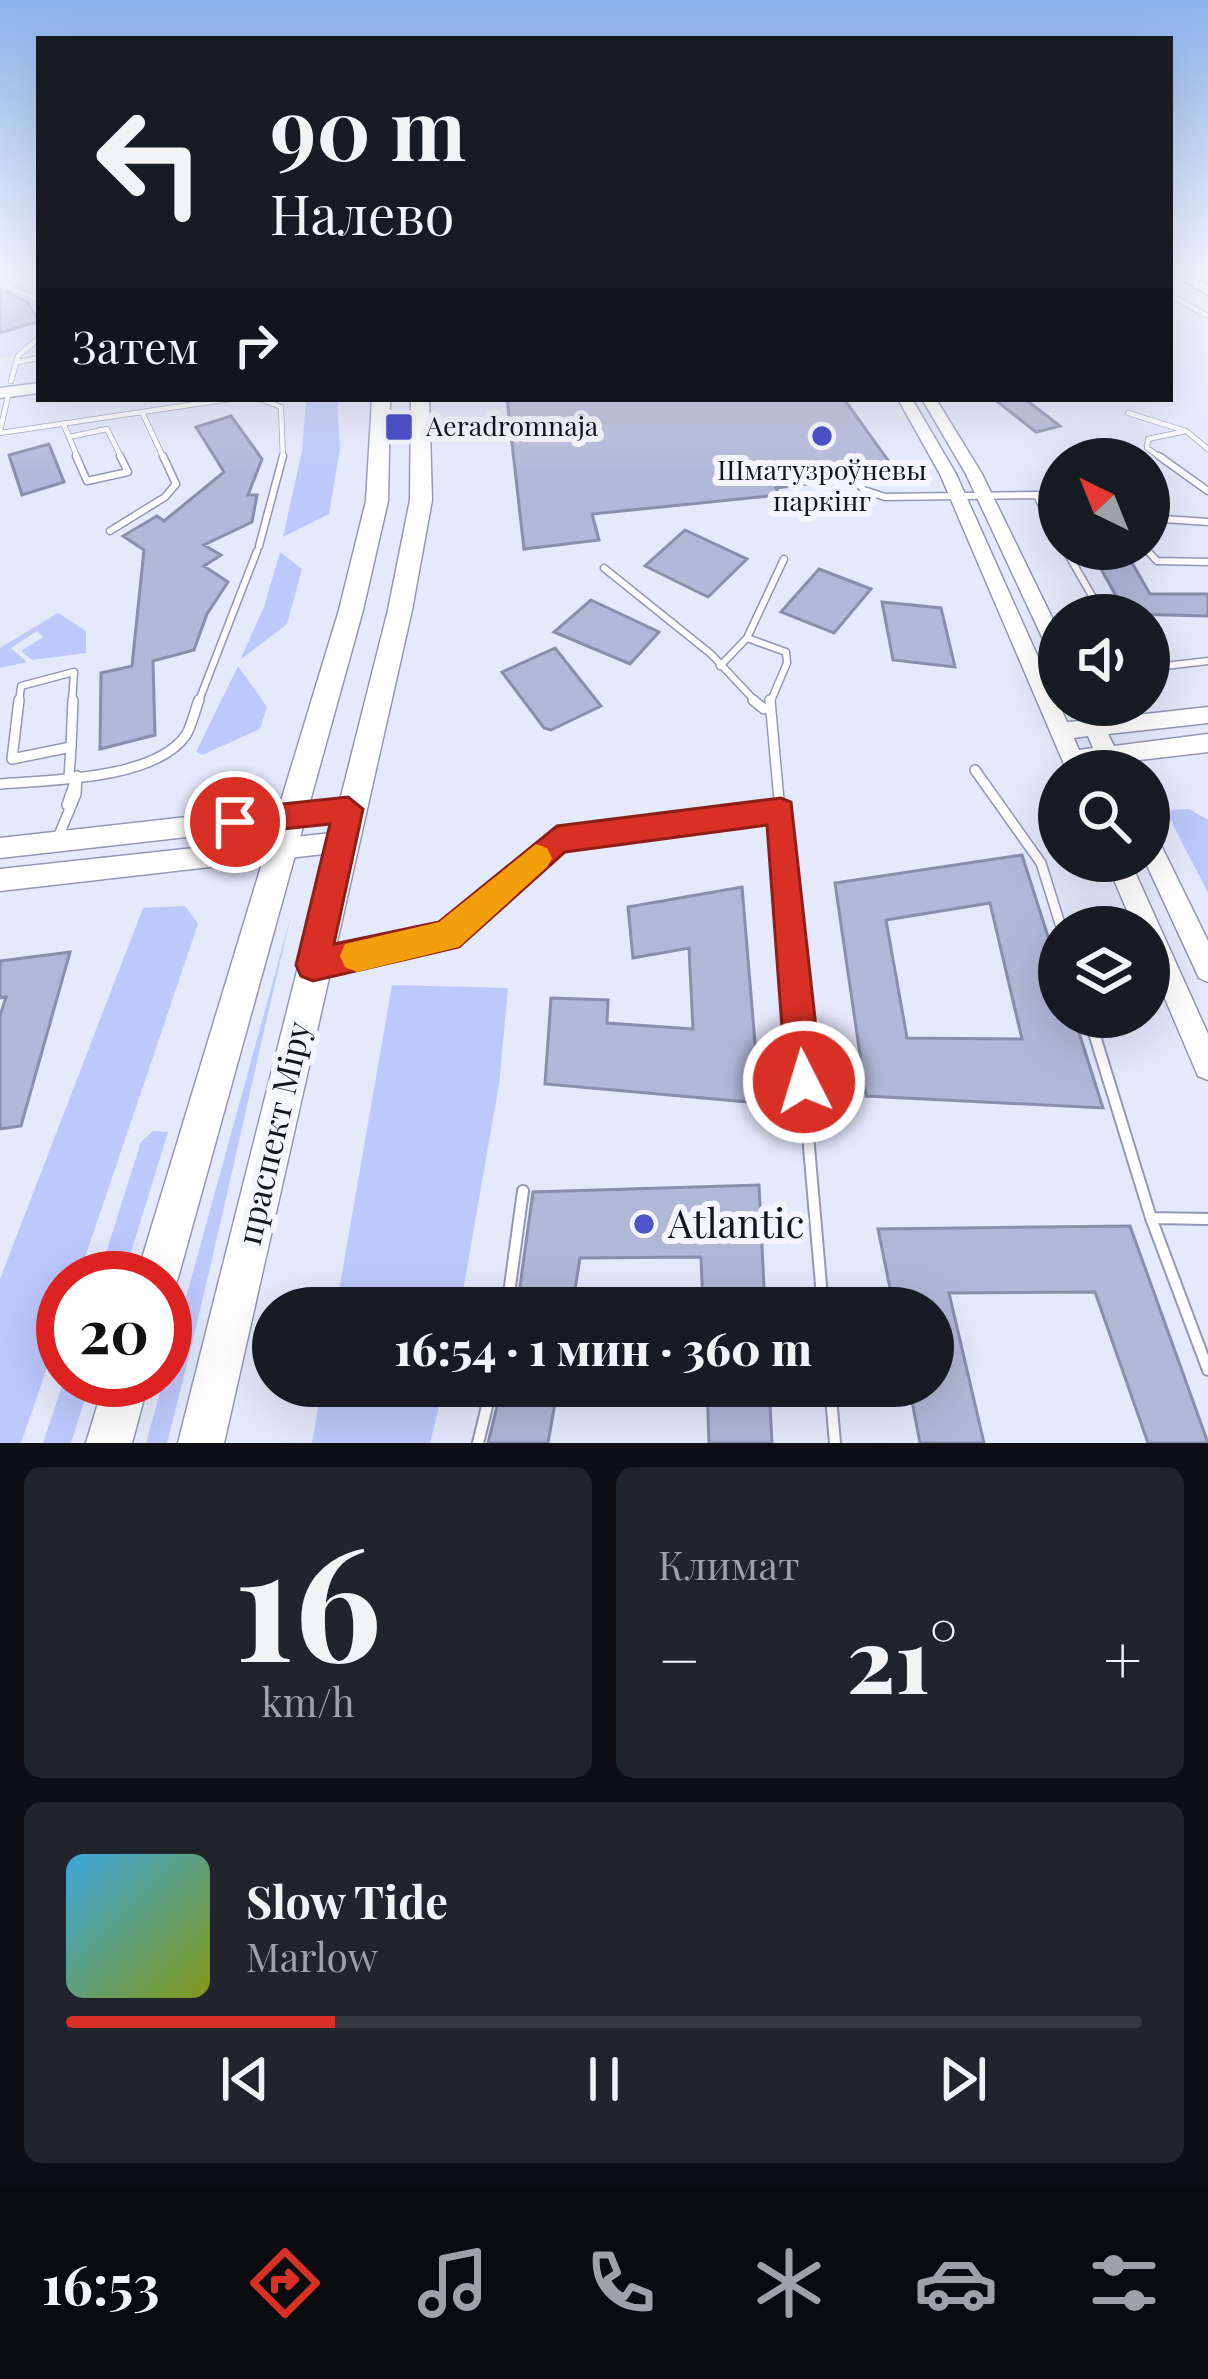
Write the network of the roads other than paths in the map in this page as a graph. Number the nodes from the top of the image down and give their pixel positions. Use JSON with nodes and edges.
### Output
{"nodes":[{"id":1,"x":36,"y":341,"type":"edge"},
{"id":2,"x":36,"y":359,"type":"edge"},
{"id":3,"x":17,"y":362,"type":"junction"},
{"id":4,"x":36,"y":378,"type":"edge"},
{"id":5,"x":5,"y":387,"type":"edge"},
{"id":6,"x":36,"y":388,"type":"edge"},
{"id":7,"x":210,"y":402,"type":"edge"},
{"id":8,"x":268,"y":402,"type":"edge"},
{"id":9,"x":381,"y":402,"type":"edge"},
{"id":10,"x":420,"y":402,"type":"edge"},
{"id":11,"x":907,"y":402,"type":"edge"},
{"id":12,"x":931,"y":402,"type":"edge"},
{"id":13,"x":142,"y":412,"type":"junction"},
{"id":14,"x":1128,"y":413,"type":"dead end"},
{"id":15,"x":1,"y":420,"type":"edge"},
{"id":16,"x":63,"y":424,"type":"junction"},
{"id":17,"x":1186,"y":431,"type":"junction"},
{"id":18,"x":0,"y":432,"type":"edge"},
{"id":19,"x":68,"y":437,"type":"junction"},
{"id":20,"x":1208,"y":448,"type":"edge"},
{"id":21,"x":852,"y":477,"type":"dead end"},
{"id":22,"x":1208,"y":491,"type":"edge"},
{"id":23,"x":984,"y":493,"type":"junction"},
{"id":24,"x":956,"y":496,"type":"junction"},
{"id":25,"x":1038,"y":499,"type":"edge"},
{"id":26,"x":1170,"y":518,"type":"edge"},
{"id":27,"x":1208,"y":522,"type":"edge"},
{"id":28,"x":110,"y":531,"type":"dead end"},
{"id":29,"x":784,"y":559,"type":"dead end"},
{"id":30,"x":1170,"y":561,"type":"edge"},
{"id":31,"x":1208,"y":562,"type":"edge"},
{"id":32,"x":604,"y":568,"type":"dead end"},
{"id":33,"x":1038,"y":607,"type":"edge"},
{"id":34,"x":746,"y":638,"type":"junction"},
{"id":35,"x":1208,"y":662,"type":"edge"},
{"id":36,"x":720,"y":666,"type":"junction"},
{"id":37,"x":1170,"y":666,"type":"edge"},
{"id":38,"x":765,"y":710,"type":"junction"},
{"id":39,"x":1208,"y":715,"type":"edge"},
{"id":40,"x":1094,"y":727,"type":"junction"},
{"id":41,"x":1062,"y":731,"type":"junction"},
{"id":42,"x":1208,"y":743,"type":"edge"},
{"id":43,"x":71,"y":747,"type":"junction"},
{"id":44,"x":1070,"y":750,"type":"edge"},
{"id":45,"x":1106,"y":750,"type":"edge"},
{"id":46,"x":1170,"y":751,"type":"edge"},
{"id":47,"x":975,"y":770,"type":"dead end"},
{"id":48,"x":73,"y":777,"type":"junction"},
{"id":49,"x":0,"y":784,"type":"edge"},
{"id":50,"x":781,"y":811,"type":"junction"},
{"id":51,"x":345,"y":825,"type":"junction"},
{"id":52,"x":287,"y":832,"type":"junction"},
{"id":53,"x":56,"y":842,"type":"junction"},
{"id":54,"x":0,"y":848,"type":"edge"},
{"id":55,"x":0,"y":880,"type":"edge"},
{"id":56,"x":1167,"y":882,"type":"edge"},
{"id":57,"x":1055,"y":906,"type":"edge"},
{"id":58,"x":313,"y":965,"type":"junction"},
{"id":59,"x":1208,"y":969,"type":"edge"},
{"id":60,"x":1170,"y":979,"type":"edge"},
{"id":61,"x":1095,"y":1038,"type":"edge"},
{"id":62,"x":1208,"y":1066,"type":"edge"},
{"id":63,"x":523,"y":1191,"type":"dead end"},
{"id":64,"x":1151,"y":1219,"type":"junction"},
{"id":65,"x":1208,"y":1220,"type":"edge"},
{"id":66,"x":165,"y":1251,"type":"edge"},
{"id":67,"x":510,"y":1287,"type":"edge"},
{"id":68,"x":822,"y":1287,"type":"edge"},
{"id":69,"x":1208,"y":1370,"type":"edge"},
{"id":70,"x":120,"y":1407,"type":"edge"},
{"id":71,"x":487,"y":1407,"type":"edge"},
{"id":72,"x":832,"y":1407,"type":"edge"},
{"id":73,"x":109,"y":1443,"type":"edge"},
{"id":74,"x":201,"y":1443,"type":"edge"},
{"id":75,"x":478,"y":1443,"type":"edge"},
{"id":76,"x":835,"y":1443,"type":"edge"}],
"edges":[{"from":1,"to":3,"type":"lane"},
{"from":2,"to":3,"type":"lane"},
{"from":3,"to":5,"type":"lane"},
{"from":4,"to":5,"type":"main road"},
{"from":5,"to":6,"type":"main road"},
{"from":5,"to":15,"type":"lane"},
{"from":7,"to":13,"type":"lane"},
{"from":8,"to":48,"type":"lane"},
{"from":9,"to":52,"type":"main road","name":"праспект Міру"},
{"from":10,"to":51,"type":"main road","name":"праспект Міру"},
{"from":11,"to":24,"type":"street"},
{"from":12,"to":23,"type":"street"},
{"from":13,"to":16,"type":"lane"},
{"from":13,"to":28,"type":"lane"},
{"from":14,"to":17,"type":"lane"},
{"from":15,"to":18,"type":"lane"},
{"from":16,"to":18,"type":"lane"},
{"from":16,"to":19,"type":"lane"},
{"from":17,"to":20,"type":"lane"},
{"from":17,"to":22,"type":"lane"},
{"from":19,"to":19,"type":"lane"},
{"from":21,"to":24,"type":"lane"},
{"from":23,"to":24,"type":"lane"},
{"from":23,"to":25,"type":"lane"},
{"from":23,"to":33,"type":"street"},
{"from":24,"to":41,"type":"street"},
{"from":26,"to":27,"type":"lane"},
{"from":29,"to":34,"type":"lane"},
{"from":30,"to":31,"type":"lane"},
{"from":32,"to":36,"type":"lane"},
{"from":34,"to":36,"type":"lane"},
{"from":34,"to":38,"type":"lane"},
{"from":35,"to":37,"type":"lane"},
{"from":36,"to":38,"type":"lane"},
{"from":38,"to":50,"type":"lane"},
{"from":39,"to":40,"type":"street"},
{"from":40,"to":41,"type":"street"},
{"from":40,"to":45,"type":"street"},
{"from":41,"to":44,"type":"street"},
{"from":42,"to":46,"type":"street"},
{"from":43,"to":43,"type":"lane"},
{"from":43,"to":48,"type":"lane"},
{"from":47,"to":57,"type":"lane"},
{"from":48,"to":49,"type":"lane"},
{"from":48,"to":53,"type":"lane"},
{"from":50,"to":58,"type":"lane"},
{"from":50,"to":68,"type":"lane"},
{"from":51,"to":52,"type":"street"},
{"from":51,"to":58,"type":"main road","name":"праспект Міру"},
{"from":52,"to":53,"type":"street"},
{"from":52,"to":55,"type":"street"},
{"from":52,"to":66,"type":"main road","name":"праспект Міру"},
{"from":53,"to":54,"type":"street"},
{"from":56,"to":59,"type":"street"},
{"from":58,"to":74,"type":"main road","name":"праспект Міру"},
{"from":60,"to":62,"type":"street"},
{"from":61,"to":64,"type":"lane"},
{"from":63,"to":67,"type":"lane"},
{"from":64,"to":65,"type":"lane"},
{"from":64,"to":69,"type":"lane"},
{"from":70,"to":73,"type":"main road"},
{"from":71,"to":75,"type":"lane"},
{"from":72,"to":76,"type":"lane"}]}
